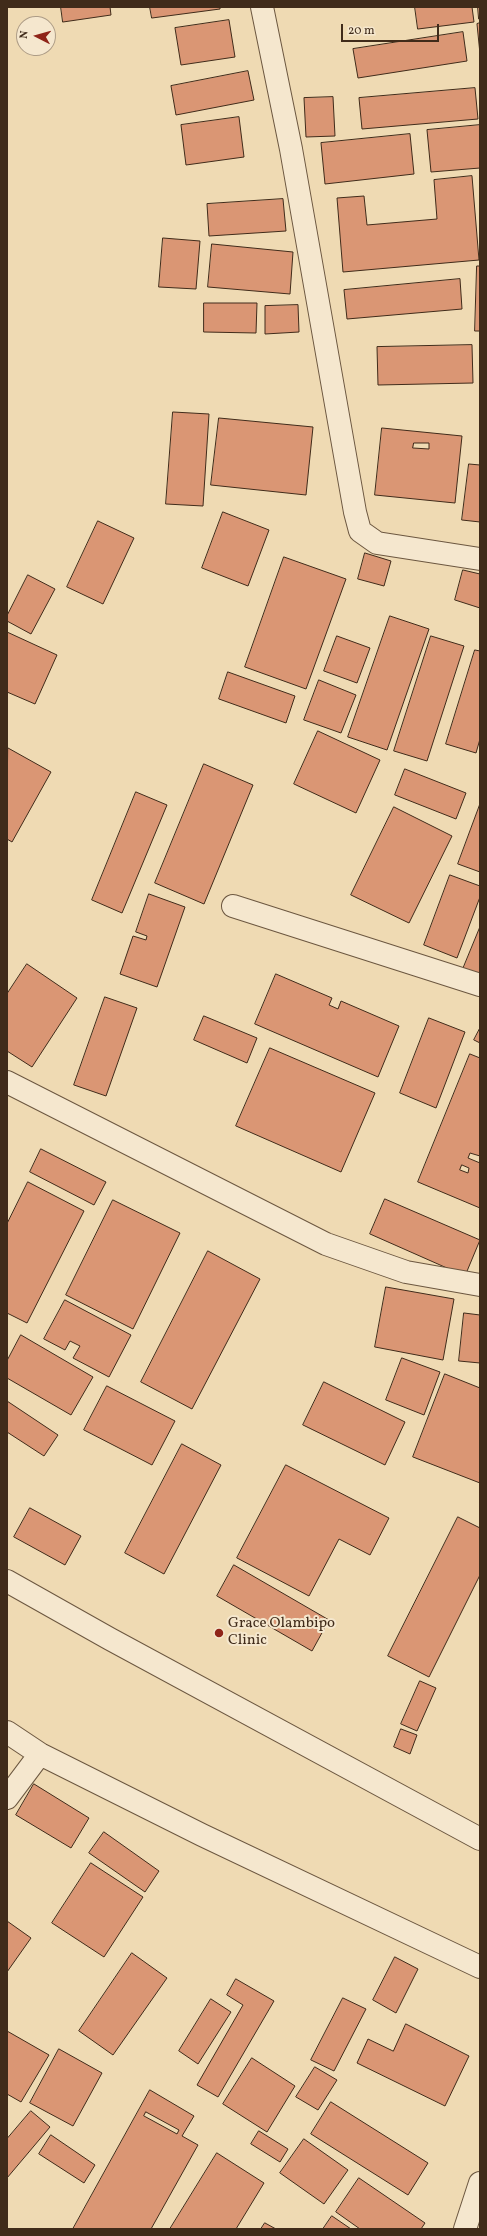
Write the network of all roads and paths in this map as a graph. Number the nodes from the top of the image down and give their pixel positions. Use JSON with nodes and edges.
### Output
{"nodes":[{"id":1,"x":262,"y":7,"type":"edge"},
{"id":2,"x":480,"y":559,"type":"edge"},
{"id":3,"x":232,"y":906,"type":"dead end"},
{"id":4,"x":480,"y":985,"type":"edge"},
{"id":5,"x":7,"y":1082,"type":"edge"},
{"id":6,"x":480,"y":1285,"type":"edge"},
{"id":7,"x":7,"y":1581,"type":"edge"},
{"id":8,"x":7,"y":1732,"type":"edge"},
{"id":9,"x":40,"y":1754,"type":"junction"},
{"id":10,"x":7,"y":1798,"type":"edge"},
{"id":11,"x":480,"y":1839,"type":"edge"},
{"id":12,"x":480,"y":1967,"type":"edge"},
{"id":13,"x":480,"y":2183,"type":"edge"},
{"id":14,"x":465,"y":2229,"type":"edge"}],
"edges":[{"from":1,"to":2,"type":"street"},
{"from":3,"to":4,"type":"street"},
{"from":5,"to":6,"type":"street"},
{"from":7,"to":11,"type":"street"},
{"from":8,"to":9,"type":"street"},
{"from":9,"to":10,"type":"street"},
{"from":9,"to":12,"type":"street"},
{"from":13,"to":14,"type":"street"}]}
